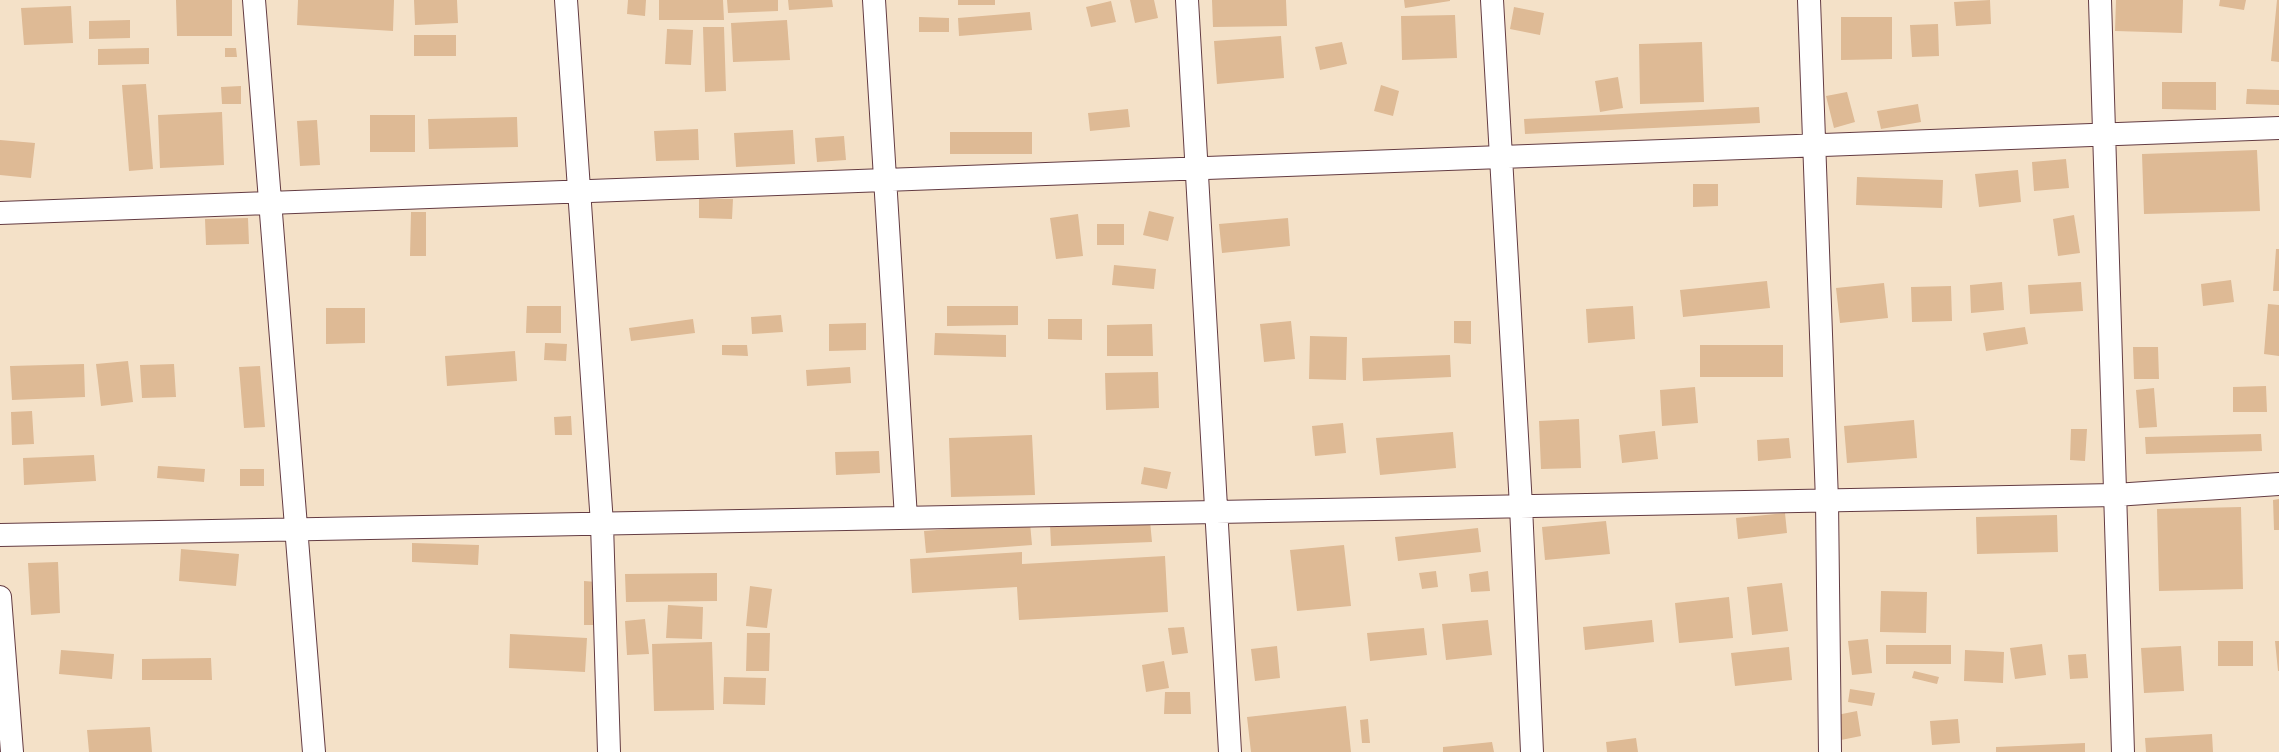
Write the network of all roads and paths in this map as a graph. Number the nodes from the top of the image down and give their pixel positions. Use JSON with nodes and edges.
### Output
{"nodes":[{"id":1,"x":254,"y":0,"type":"edge"},
{"id":2,"x":566,"y":0,"type":"edge"},
{"id":3,"x":874,"y":0,"type":"edge"},
{"id":4,"x":1187,"y":0,"type":"edge"},
{"id":5,"x":1492,"y":0,"type":"edge"},
{"id":6,"x":1809,"y":0,"type":"edge"},
{"id":7,"x":2100,"y":0,"type":"edge"},
{"id":8,"x":2279,"y":128,"type":"edge"},
{"id":9,"x":2103,"y":135,"type":"junction"},
{"id":10,"x":1813,"y":146,"type":"junction"},
{"id":11,"x":1501,"y":157,"type":"junction"},
{"id":12,"x":1196,"y":169,"type":"junction"},
{"id":13,"x":884,"y":180,"type":"junction"},
{"id":14,"x":579,"y":191,"type":"junction"},
{"id":15,"x":269,"y":203,"type":"junction"},
{"id":16,"x":0,"y":213,"type":"edge"},
{"id":17,"x":2279,"y":484,"type":"edge"},
{"id":18,"x":2115,"y":495,"type":"junction"},
{"id":19,"x":1827,"y":501,"type":"junction"},
{"id":20,"x":1521,"y":506,"type":"junction"},
{"id":21,"x":1217,"y":512,"type":"junction"},
{"id":22,"x":906,"y":518,"type":"junction"},
{"id":23,"x":602,"y":524,"type":"junction"},
{"id":24,"x":296,"y":530,"type":"junction"},
{"id":25,"x":0,"y":535,"type":"edge"},
{"id":26,"x":0,"y":597,"type":"edge"},
{"id":27,"x":12,"y":752,"type":"edge"},
{"id":28,"x":314,"y":752,"type":"edge"},
{"id":29,"x":610,"y":752,"type":"edge"},
{"id":30,"x":1230,"y":752,"type":"edge"},
{"id":31,"x":1532,"y":752,"type":"edge"},
{"id":32,"x":1830,"y":752,"type":"edge"},
{"id":33,"x":2123,"y":752,"type":"edge"}],
"edges":[{"from":1,"to":15,"type":"street"},
{"from":2,"to":14,"type":"street"},
{"from":3,"to":13,"type":"street"},
{"from":4,"to":12,"type":"street"},
{"from":5,"to":11,"type":"street"},
{"from":6,"to":10,"type":"street"},
{"from":7,"to":9,"type":"street"},
{"from":8,"to":9,"type":"street"},
{"from":9,"to":10,"type":"street"},
{"from":9,"to":18,"type":"street"},
{"from":10,"to":11,"type":"street"},
{"from":10,"to":19,"type":"street"},
{"from":11,"to":12,"type":"street"},
{"from":11,"to":20,"type":"street"},
{"from":12,"to":13,"type":"street"},
{"from":12,"to":21,"type":"street"},
{"from":13,"to":14,"type":"street"},
{"from":13,"to":22,"type":"street"},
{"from":14,"to":15,"type":"street"},
{"from":14,"to":23,"type":"street"},
{"from":15,"to":16,"type":"street"},
{"from":15,"to":24,"type":"street"},
{"from":17,"to":18,"type":"street"},
{"from":18,"to":19,"type":"street"},
{"from":18,"to":33,"type":"street"},
{"from":19,"to":20,"type":"street"},
{"from":19,"to":32,"type":"street"},
{"from":20,"to":21,"type":"street"},
{"from":20,"to":31,"type":"street"},
{"from":21,"to":22,"type":"street"},
{"from":21,"to":30,"type":"street"},
{"from":22,"to":23,"type":"street"},
{"from":23,"to":24,"type":"street"},
{"from":23,"to":29,"type":"street"},
{"from":24,"to":25,"type":"street"},
{"from":24,"to":28,"type":"street"},
{"from":26,"to":27,"type":"street"}]}
